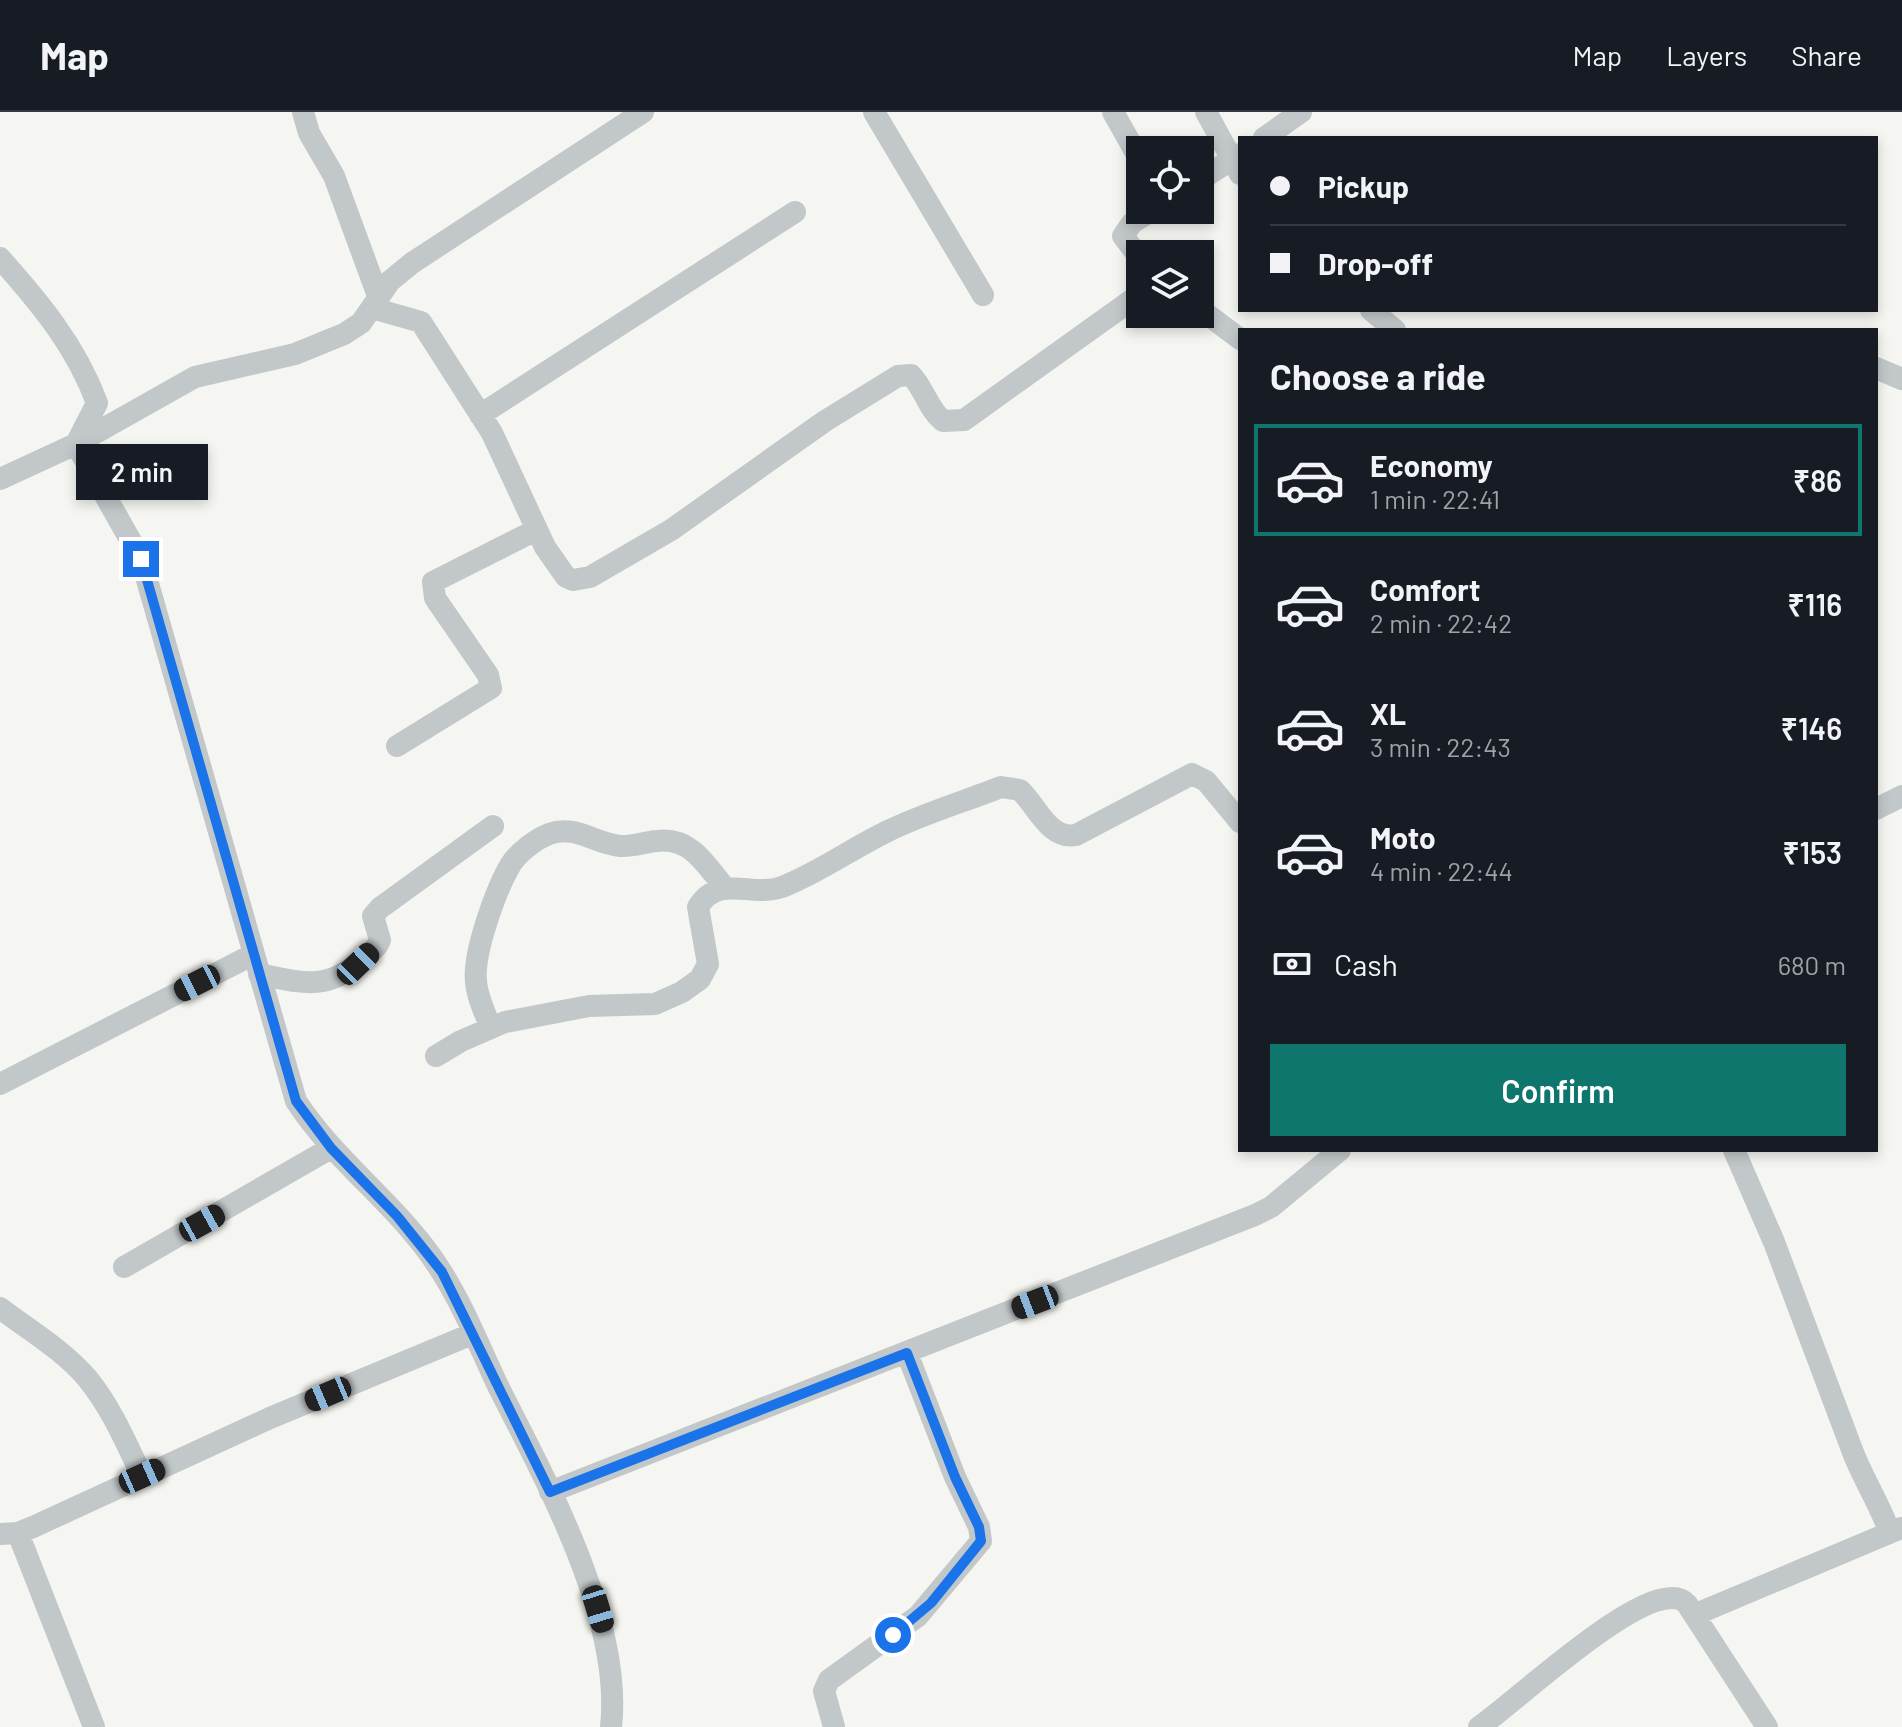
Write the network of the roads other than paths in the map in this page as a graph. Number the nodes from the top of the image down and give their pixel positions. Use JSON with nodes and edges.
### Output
{"nodes":[{"id":1,"x":303,"y":112,"type":"edge"},
{"id":2,"x":643,"y":112,"type":"edge"},
{"id":3,"x":874,"y":112,"type":"edge"},
{"id":4,"x":1113,"y":112,"type":"edge"},
{"id":5,"x":1206,"y":112,"type":"edge"},
{"id":6,"x":1301,"y":112,"type":"edge"},
{"id":7,"x":1126,"y":136,"type":"edge"},
{"id":8,"x":1267,"y":136,"type":"edge"},
{"id":9,"x":1237,"y":163,"type":"edge"},
{"id":10,"x":1214,"y":174,"type":"edge"},
{"id":11,"x":795,"y":212,"type":"dead end"},
{"id":12,"x":0,"y":258,"type":"edge"},
{"id":13,"x":983,"y":295,"type":"dead end"},
{"id":14,"x":375,"y":302,"type":"junction"},
{"id":15,"x":1126,"y":304,"type":"edge"},
{"id":16,"x":1373,"y":312,"type":"edge"},
{"id":17,"x":1214,"y":320,"type":"edge"},
{"id":18,"x":1393,"y":328,"type":"edge"},
{"id":19,"x":1238,"y":338,"type":"edge"},
{"id":20,"x":1878,"y":369,"type":"edge"},
{"id":21,"x":1902,"y":379,"type":"edge"},
{"id":22,"x":480,"y":415,"type":"junction"},
{"id":23,"x":76,"y":444,"type":"junction"},
{"id":24,"x":0,"y":479,"type":"edge"},
{"id":25,"x":536,"y":530,"type":"junction"},
{"id":26,"x":397,"y":746,"type":"dead end"},
{"id":27,"x":1902,"y":796,"type":"edge"},
{"id":28,"x":1878,"y":808,"type":"edge"},
{"id":29,"x":1238,"y":820,"type":"edge"},
{"id":30,"x":493,"y":826,"type":"dead end"},
{"id":31,"x":724,"y":887,"type":"junction"},
{"id":32,"x":256,"y":964,"type":"junction"},
{"id":33,"x":491,"y":1028,"type":"junction"},
{"id":34,"x":436,"y":1056,"type":"dead end"},
{"id":35,"x":0,"y":1084,"type":"edge"},
{"id":36,"x":331,"y":1148,"type":"junction"},
{"id":37,"x":1338,"y":1152,"type":"edge"},
{"id":38,"x":1735,"y":1152,"type":"edge"},
{"id":39,"x":124,"y":1267,"type":"dead end"},
{"id":40,"x":0,"y":1308,"type":"edge"},
{"id":41,"x":472,"y":1334,"type":"junction"},
{"id":42,"x":907,"y":1353,"type":"junction"},
{"id":43,"x":142,"y":1476,"type":"junction"},
{"id":44,"x":550,"y":1492,"type":"junction"},
{"id":45,"x":1896,"y":1530,"type":"edge"},
{"id":46,"x":9,"y":1533,"type":"edge"},
{"id":47,"x":1694,"y":1615,"type":"junction"},
{"id":48,"x":94,"y":1727,"type":"edge"},
{"id":49,"x":611,"y":1727,"type":"edge"},
{"id":50,"x":834,"y":1727,"type":"edge"},
{"id":51,"x":1479,"y":1727,"type":"edge"},
{"id":52,"x":1767,"y":1727,"type":"edge"}],
"edges":[{"from":1,"to":14,"type":"street"},
{"from":2,"to":14,"type":"street"},
{"from":3,"to":13,"type":"street"},
{"from":4,"to":7,"type":"street"},
{"from":5,"to":9,"type":"street"},
{"from":6,"to":8,"type":"street"},
{"from":9,"to":10,"type":"street"},
{"from":11,"to":22,"type":"street"},
{"from":12,"to":23,"type":"street"},
{"from":14,"to":22,"type":"street"},
{"from":14,"to":23,"type":"street"},
{"from":15,"to":25,"type":"street"},
{"from":16,"to":18,"type":"street"},
{"from":17,"to":19,"type":"street"},
{"from":20,"to":21,"type":"street"},
{"from":22,"to":25,"type":"street"},
{"from":23,"to":24,"type":"street"},
{"from":23,"to":32,"type":"street"},
{"from":25,"to":26,"type":"street"},
{"from":27,"to":28,"type":"street"},
{"from":29,"to":31,"type":"street"},
{"from":30,"to":32,"type":"street"},
{"from":31,"to":33,"type":"street"},
{"from":31,"to":33,"type":"street"},
{"from":32,"to":35,"type":"street"},
{"from":32,"to":36,"type":"street"},
{"from":33,"to":34,"type":"street"},
{"from":36,"to":39,"type":"street"},
{"from":36,"to":41,"type":"street"},
{"from":37,"to":42,"type":"street"},
{"from":38,"to":45,"type":"street"},
{"from":40,"to":43,"type":"street"},
{"from":41,"to":43,"type":"street"},
{"from":41,"to":44,"type":"street"},
{"from":42,"to":44,"type":"street"},
{"from":42,"to":50,"type":"street"},
{"from":43,"to":46,"type":"street"},
{"from":44,"to":49,"type":"street"},
{"from":45,"to":47,"type":"street"},
{"from":46,"to":48,"type":"street"},
{"from":47,"to":51,"type":"street"},
{"from":47,"to":52,"type":"street"}]}
